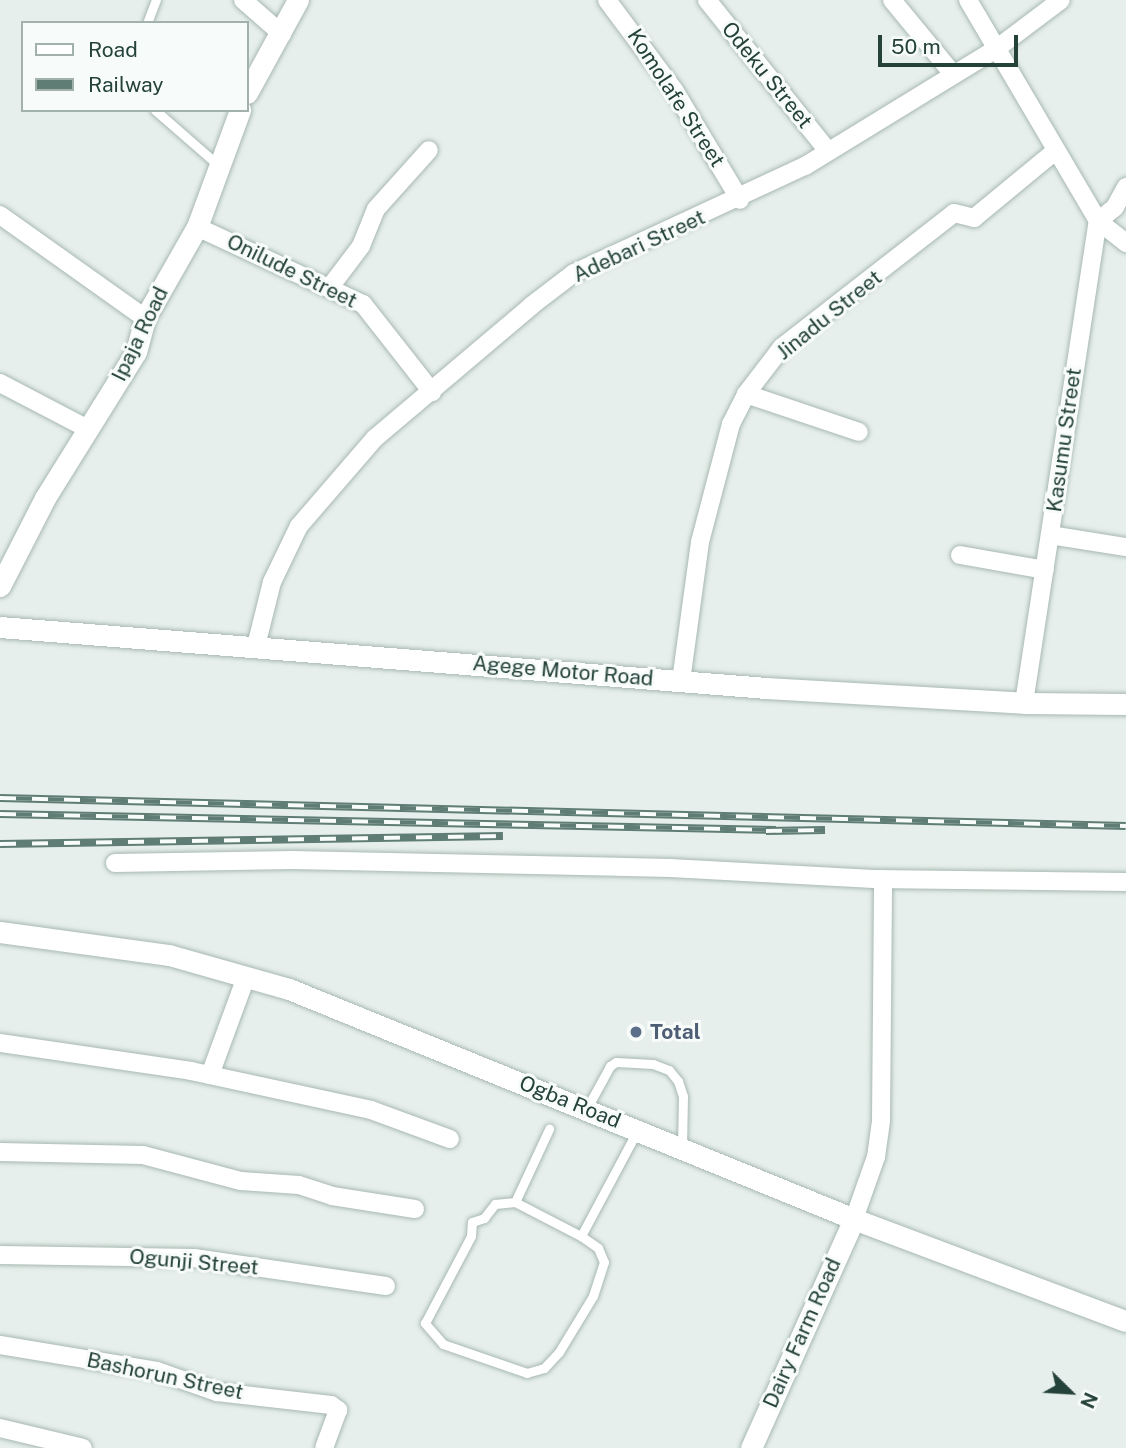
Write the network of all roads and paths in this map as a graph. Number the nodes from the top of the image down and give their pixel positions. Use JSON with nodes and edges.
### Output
{"nodes":[{"id":1,"x":156,"y":0,"type":"edge"},
{"id":2,"x":243,"y":0,"type":"edge"},
{"id":3,"x":298,"y":0,"type":"edge"},
{"id":4,"x":607,"y":0,"type":"edge"},
{"id":5,"x":707,"y":0,"type":"edge"},
{"id":6,"x":892,"y":0,"type":"edge"},
{"id":7,"x":968,"y":0,"type":"edge"},
{"id":8,"x":1061,"y":0,"type":"edge"},
{"id":9,"x":148,"y":21,"type":"edge"},
{"id":10,"x":282,"y":34,"type":"junction"},
{"id":11,"x":996,"y":49,"type":"junction"},
{"id":12,"x":953,"y":74,"type":"junction"},
{"id":13,"x":248,"y":91,"type":"edge"},
{"id":14,"x":157,"y":112,"type":"edge"},
{"id":15,"x":239,"y":112,"type":"edge"},
{"id":16,"x":429,"y":150,"type":"dead end"},
{"id":17,"x":828,"y":151,"type":"junction"},
{"id":18,"x":1054,"y":152,"type":"junction"},
{"id":19,"x":217,"y":164,"type":"junction"},
{"id":20,"x":1126,"y":187,"type":"edge"},
{"id":21,"x":740,"y":200,"type":"junction"},
{"id":22,"x":0,"y":215,"type":"edge"},
{"id":23,"x":1098,"y":221,"type":"junction"},
{"id":24,"x":197,"y":226,"type":"junction"},
{"id":25,"x":1126,"y":243,"type":"edge"},
{"id":26,"x":330,"y":287,"type":"junction"},
{"id":27,"x":145,"y":318,"type":"junction"},
{"id":28,"x":0,"y":383,"type":"edge"},
{"id":29,"x":432,"y":392,"type":"junction"},
{"id":30,"x":746,"y":394,"type":"junction"},
{"id":31,"x":88,"y":429,"type":"junction"},
{"id":32,"x":859,"y":432,"type":"dead end"},
{"id":33,"x":1050,"y":535,"type":"junction"},
{"id":34,"x":1126,"y":547,"type":"edge"},
{"id":35,"x":960,"y":555,"type":"dead end"},
{"id":36,"x":1045,"y":570,"type":"junction"},
{"id":37,"x":0,"y":586,"type":"edge"},
{"id":38,"x":0,"y":626,"type":"edge"},
{"id":39,"x":256,"y":646,"type":"junction"},
{"id":40,"x":681,"y":681,"type":"junction"},
{"id":41,"x":1024,"y":703,"type":"junction"},
{"id":42,"x":1126,"y":704,"type":"edge"},
{"id":43,"x":115,"y":863,"type":"dead end"},
{"id":44,"x":883,"y":879,"type":"junction"},
{"id":45,"x":1126,"y":882,"type":"edge"},
{"id":46,"x":0,"y":932,"type":"edge"},
{"id":47,"x":246,"y":976,"type":"junction"},
{"id":48,"x":0,"y":1043,"type":"edge"},
{"id":49,"x":210,"y":1075,"type":"junction"},
{"id":50,"x":587,"y":1108,"type":"junction"},
{"id":51,"x":548,"y":1129,"type":"dead end"},
{"id":52,"x":637,"y":1129,"type":"junction"},
{"id":53,"x":450,"y":1139,"type":"dead end"},
{"id":54,"x":682,"y":1148,"type":"junction"},
{"id":55,"x":0,"y":1152,"type":"edge"},
{"id":56,"x":515,"y":1202,"type":"junction"},
{"id":57,"x":415,"y":1209,"type":"dead end"},
{"id":58,"x":854,"y":1219,"type":"junction"},
{"id":59,"x":581,"y":1236,"type":"junction"},
{"id":60,"x":0,"y":1255,"type":"edge"},
{"id":61,"x":386,"y":1286,"type":"dead end"},
{"id":62,"x":1126,"y":1321,"type":"edge"},
{"id":63,"x":0,"y":1345,"type":"edge"},
{"id":64,"x":0,"y":1429,"type":"edge"},
{"id":65,"x":83,"y":1448,"type":"edge"},
{"id":66,"x":324,"y":1448,"type":"edge"},
{"id":67,"x":751,"y":1448,"type":"edge"}],
"edges":[{"from":1,"to":9,"type":"lane"},
{"from":2,"to":10,"type":"street"},
{"from":3,"to":10,"type":"main road"},
{"from":4,"to":21,"type":"street","name":"Komolafe Street"},
{"from":5,"to":17,"type":"street","name":"Odeku Street"},
{"from":6,"to":12,"type":"street"},
{"from":7,"to":11,"type":"street"},
{"from":8,"to":11,"type":"street","name":"Adebari Street"},
{"from":10,"to":13,"type":"main road"},
{"from":11,"to":12,"type":"street","name":"Adebari Street"},
{"from":11,"to":18,"type":"street"},
{"from":12,"to":17,"type":"street","name":"Adebari Street"},
{"from":14,"to":19,"type":"lane"},
{"from":15,"to":19,"type":"main road","name":"Ipaja Road"},
{"from":16,"to":26,"type":"street"},
{"from":17,"to":21,"type":"street","name":"Adebari Street"},
{"from":18,"to":23,"type":"street"},
{"from":18,"to":30,"type":"street","name":"Jinadu Street"},
{"from":19,"to":24,"type":"main road","name":"Ipaja Road"},
{"from":20,"to":23,"type":"street"},
{"from":21,"to":29,"type":"street","name":"Adebari Street"},
{"from":22,"to":27,"type":"street"},
{"from":23,"to":25,"type":"street"},
{"from":23,"to":33,"type":"street","name":"Kasumu Street"},
{"from":24,"to":26,"type":"street","name":"Onilude Street"},
{"from":24,"to":27,"type":"main road","name":"Ipaja Road"},
{"from":26,"to":29,"type":"street","name":"Onilude Street"},
{"from":27,"to":31,"type":"main road","name":"Ipaja Road"},
{"from":28,"to":31,"type":"street"},
{"from":29,"to":39,"type":"street","name":"Adebari Street"},
{"from":30,"to":32,"type":"street"},
{"from":30,"to":40,"type":"street","name":"Jinadu Street"},
{"from":31,"to":37,"type":"main road","name":"Ipaja Road"},
{"from":33,"to":34,"type":"street"},
{"from":33,"to":36,"type":"street","name":"Kasumu Street"},
{"from":35,"to":36,"type":"street"},
{"from":36,"to":41,"type":"street","name":"Kasumu Street"},
{"from":38,"to":39,"type":"main road","name":"Agege Motor Road"},
{"from":39,"to":40,"type":"main road","name":"Agege Motor Road"},
{"from":40,"to":41,"type":"main road","name":"Agege Motor Road"},
{"from":41,"to":42,"type":"main road","name":"Agege Motor Road"},
{"from":43,"to":44,"type":"street"},
{"from":44,"to":45,"type":"street"},
{"from":44,"to":58,"type":"street"},
{"from":46,"to":47,"type":"main road","name":"Ogba Road"},
{"from":47,"to":49,"type":"street"},
{"from":47,"to":50,"type":"main road","name":"Ogba Road"},
{"from":48,"to":49,"type":"street"},
{"from":49,"to":53,"type":"street"},
{"from":50,"to":52,"type":"main road","name":"Ogba Road"},
{"from":50,"to":54,"type":"lane"},
{"from":51,"to":56,"type":"lane"},
{"from":52,"to":54,"type":"main road","name":"Ogba Road"},
{"from":52,"to":59,"type":"lane"},
{"from":54,"to":58,"type":"main road","name":"Ogba Road"},
{"from":55,"to":57,"type":"street"},
{"from":56,"to":59,"type":"lane"},
{"from":56,"to":59,"type":"lane"},
{"from":58,"to":62,"type":"main road","name":"Ogba Road"},
{"from":58,"to":67,"type":"main road","name":"Dairy Farm Road"},
{"from":60,"to":61,"type":"street","name":"Ogunji Street"},
{"from":63,"to":66,"type":"street","name":"Bashorun Street"},
{"from":64,"to":65,"type":"street"}]}
